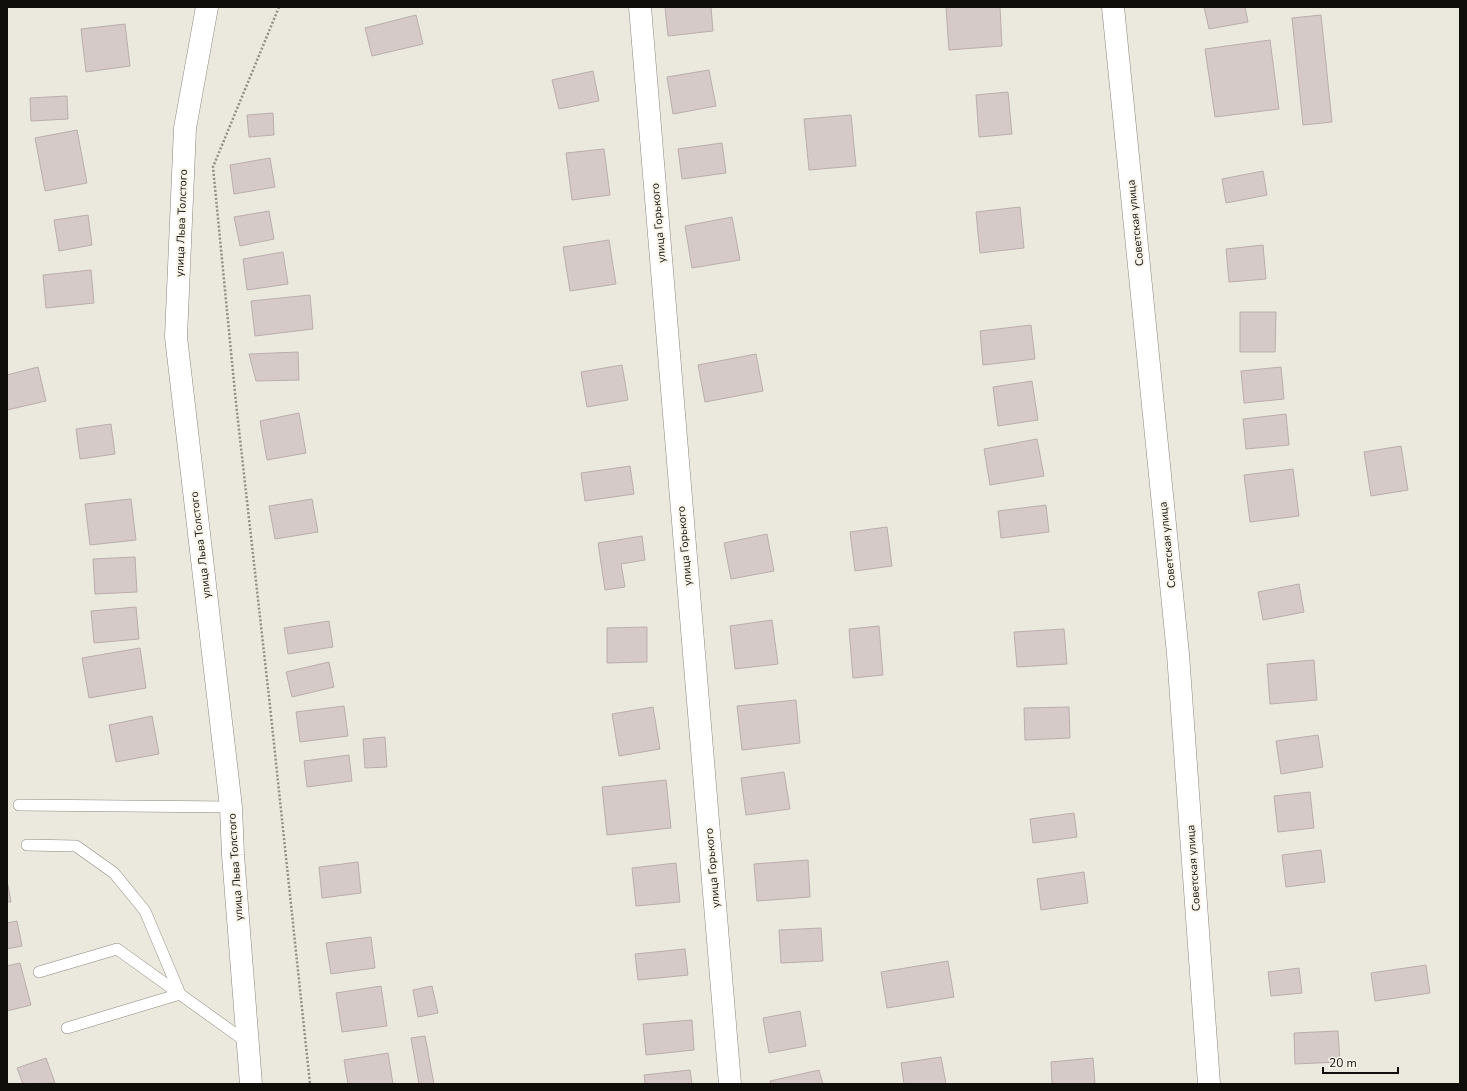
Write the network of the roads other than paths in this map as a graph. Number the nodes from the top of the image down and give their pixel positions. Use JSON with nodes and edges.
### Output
{"nodes":[{"id":1,"x":207,"y":7,"type":"edge"},
{"id":2,"x":640,"y":7,"type":"edge"},
{"id":3,"x":1113,"y":7,"type":"edge"},
{"id":4,"x":19,"y":805,"type":"dead end"},
{"id":5,"x":231,"y":807,"type":"junction"},
{"id":6,"x":27,"y":845,"type":"dead end"},
{"id":7,"x":39,"y":972,"type":"dead end"},
{"id":8,"x":180,"y":994,"type":"junction"},
{"id":9,"x":67,"y":1028,"type":"dead end"},
{"id":10,"x":248,"y":1043,"type":"junction"},
{"id":11,"x":251,"y":1084,"type":"edge"},
{"id":12,"x":730,"y":1084,"type":"edge"},
{"id":13,"x":1208,"y":1084,"type":"edge"}],
"edges":[{"from":1,"to":5,"type":"street","name":"улица Льва Толстого"},
{"from":2,"to":12,"type":"street","name":"улица Горького"},
{"from":3,"to":13,"type":"street","name":"Советская улица"},
{"from":4,"to":5,"type":"lane"},
{"from":5,"to":10,"type":"street","name":"улица Льва Толстого"},
{"from":6,"to":8,"type":"lane"},
{"from":7,"to":8,"type":"lane"},
{"from":8,"to":9,"type":"lane"},
{"from":8,"to":10,"type":"lane"},
{"from":10,"to":11,"type":"street","name":"улица Льва Толстого"}]}
